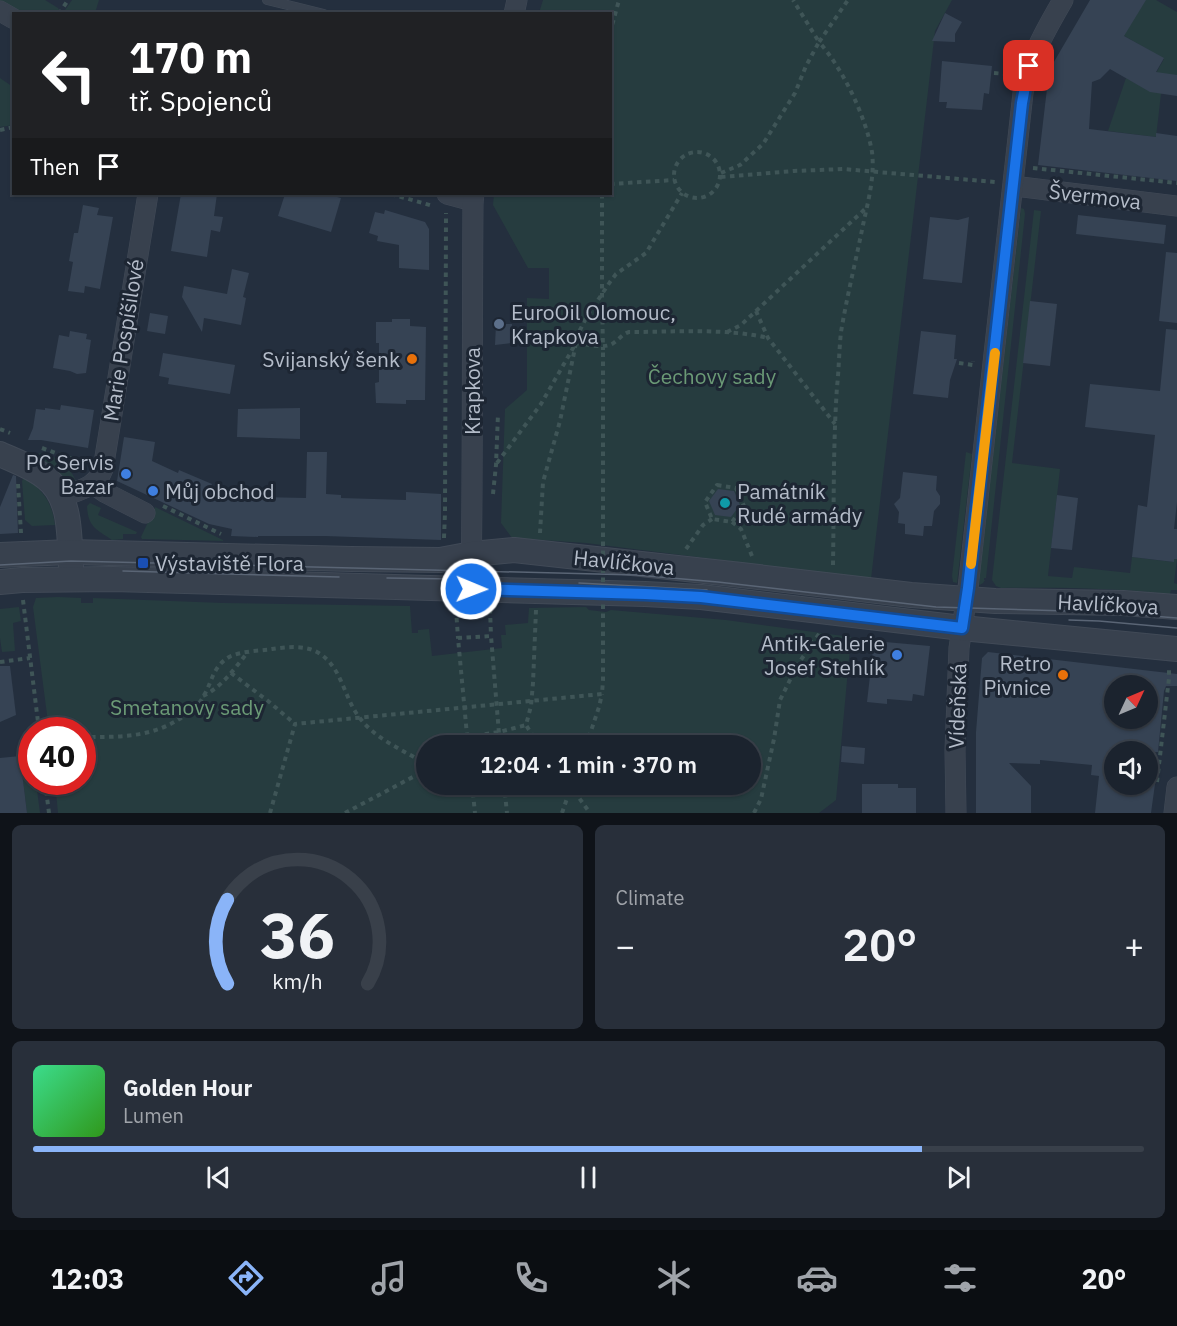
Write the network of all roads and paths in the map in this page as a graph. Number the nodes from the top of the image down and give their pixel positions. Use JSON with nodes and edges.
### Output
{"nodes":[{"id":1,"x":267,"y":0,"type":"edge"},
{"id":2,"x":619,"y":0,"type":"edge"},
{"id":3,"x":793,"y":0,"type":"edge"},
{"id":4,"x":848,"y":0,"type":"edge"},
{"id":5,"x":1063,"y":0,"type":"edge"},
{"id":6,"x":316,"y":12,"type":"edge"},
{"id":7,"x":612,"y":26,"type":"edge"},
{"id":8,"x":819,"y":42,"type":"junction"},
{"id":9,"x":1035,"y":167,"type":"dead end"},
{"id":10,"x":873,"y":171,"type":"junction"},
{"id":11,"x":721,"y":175,"type":"junction"},
{"id":12,"x":674,"y":180,"type":"junction"},
{"id":13,"x":993,"y":182,"type":"dead end"},
{"id":14,"x":1177,"y":183,"type":"edge"},
{"id":15,"x":612,"y":184,"type":"edge"},
{"id":16,"x":1014,"y":186,"type":"junction"},
{"id":17,"x":682,"y":193,"type":"junction"},
{"id":18,"x":148,"y":195,"type":"edge"},
{"id":19,"x":396,"y":195,"type":"edge"},
{"id":20,"x":602,"y":195,"type":"edge"},
{"id":21,"x":473,"y":197,"type":"edge"},
{"id":22,"x":444,"y":204,"type":"edge"},
{"id":23,"x":1177,"y":206,"type":"edge"},
{"id":24,"x":867,"y":208,"type":"junction"},
{"id":25,"x":602,"y":293,"type":"junction"},
{"id":26,"x":756,"y":311,"type":"junction"},
{"id":27,"x":726,"y":333,"type":"junction"},
{"id":28,"x":768,"y":338,"type":"junction"},
{"id":29,"x":576,"y":343,"type":"junction"},
{"id":30,"x":603,"y":348,"type":"junction"},
{"id":31,"x":835,"y":424,"type":"junction"},
{"id":32,"x":0,"y":429,"type":"edge"},
{"id":33,"x":5,"y":443,"type":"edge"},
{"id":34,"x":35,"y":445,"type":"dead end"},
{"id":35,"x":496,"y":465,"type":"dead end"},
{"id":36,"x":90,"y":476,"type":"junction"},
{"id":37,"x":16,"y":481,"type":"dead end"},
{"id":38,"x":61,"y":498,"type":"junction"},
{"id":39,"x":150,"y":508,"type":"joint"},
{"id":40,"x":712,"y":519,"type":"junction"},
{"id":41,"x":732,"y":522,"type":"junction"},
{"id":42,"x":224,"y":535,"type":"dead end"},
{"id":43,"x":21,"y":537,"type":"dead end"},
{"id":44,"x":442,"y":542,"type":"dead end"},
{"id":45,"x":539,"y":543,"type":"dead end"},
{"id":46,"x":70,"y":552,"type":"junction"},
{"id":47,"x":472,"y":554,"type":"junction"},
{"id":48,"x":0,"y":555,"type":"edge"},
{"id":49,"x":681,"y":556,"type":"dead end"},
{"id":50,"x":756,"y":565,"type":"dead end"},
{"id":51,"x":833,"y":567,"type":"dead end"},
{"id":52,"x":73,"y":580,"type":"junction"},
{"id":53,"x":11,"y":586,"type":"edge"},
{"id":54,"x":464,"y":598,"type":"junction"},
{"id":55,"x":966,"y":600,"type":"junction"},
{"id":56,"x":537,"y":601,"type":"dead end"},
{"id":57,"x":490,"y":607,"type":"dead end"},
{"id":58,"x":1177,"y":608,"type":"edge"},
{"id":59,"x":824,"y":627,"type":"dead end"},
{"id":60,"x":962,"y":628,"type":"junction"},
{"id":61,"x":491,"y":636,"type":"junction"},
{"id":62,"x":458,"y":638,"type":"junction"},
{"id":63,"x":249,"y":652,"type":"junction"},
{"id":64,"x":1173,"y":656,"type":"edge"},
{"id":65,"x":30,"y":658,"type":"junction"},
{"id":66,"x":0,"y":662,"type":"edge"},
{"id":67,"x":233,"y":675,"type":"junction"},
{"id":68,"x":602,"y":694,"type":"junction"},
{"id":69,"x":204,"y":696,"type":"junction"},
{"id":70,"x":37,"y":717,"type":"edge"},
{"id":71,"x":295,"y":724,"type":"junction"},
{"id":72,"x":526,"y":725,"type":"junction"},
{"id":73,"x":499,"y":732,"type":"junction"},
{"id":74,"x":467,"y":735,"type":"edge"},
{"id":75,"x":480,"y":735,"type":"edge"},
{"id":76,"x":499,"y":735,"type":"edge"},
{"id":77,"x":532,"y":735,"type":"edge"},
{"id":78,"x":590,"y":735,"type":"edge"},
{"id":79,"x":96,"y":737,"type":"edge"},
{"id":80,"x":416,"y":758,"type":"edge"},
{"id":81,"x":1158,"y":773,"type":"edge"},
{"id":82,"x":416,"y":775,"type":"edge"},
{"id":83,"x":1177,"y":788,"type":"edge"},
{"id":84,"x":47,"y":795,"type":"edge"},
{"id":85,"x":473,"y":795,"type":"edge"},
{"id":86,"x":505,"y":795,"type":"edge"},
{"id":87,"x":567,"y":795,"type":"edge"},
{"id":88,"x":578,"y":795,"type":"edge"},
{"id":89,"x":49,"y":813,"type":"edge"},
{"id":90,"x":270,"y":813,"type":"edge"},
{"id":91,"x":345,"y":813,"type":"edge"},
{"id":92,"x":475,"y":813,"type":"edge"},
{"id":93,"x":507,"y":813,"type":"edge"},
{"id":94,"x":562,"y":813,"type":"edge"},
{"id":95,"x":590,"y":813,"type":"edge"},
{"id":96,"x":754,"y":813,"type":"edge"},
{"id":97,"x":956,"y":813,"type":"edge"},
{"id":98,"x":1174,"y":813,"type":"edge"}],
"edges":[{"from":1,"to":6,"type":"lane"},
{"from":2,"to":7,"type":"path"},
{"from":3,"to":8,"type":"path"},
{"from":4,"to":8,"type":"path"},
{"from":5,"to":16,"type":"street","name":"Vídeňská"},
{"from":8,"to":10,"type":"path"},
{"from":8,"to":11,"type":"path"},
{"from":9,"to":14,"type":"path"},
{"from":10,"to":11,"type":"path"},
{"from":10,"to":13,"type":"path"},
{"from":10,"to":24,"type":"path"},
{"from":11,"to":12,"type":"path"},
{"from":11,"to":17,"type":"path"},
{"from":12,"to":15,"type":"path"},
{"from":12,"to":17,"type":"path"},
{"from":16,"to":23,"type":"street","name":"Švermova"},
{"from":16,"to":55,"type":"street","name":"Vídeňská"},
{"from":17,"to":25,"type":"path"},
{"from":18,"to":36,"type":"street","name":"Marie Pospíšilové"},
{"from":19,"to":22,"type":"path"},
{"from":20,"to":25,"type":"path"},
{"from":21,"to":22,"type":"street"},
{"from":21,"to":47,"type":"street","name":"Krapkova"},
{"from":22,"to":44,"type":"path"},
{"from":24,"to":26,"type":"path"},
{"from":24,"to":31,"type":"path"},
{"from":25,"to":29,"type":"path"},
{"from":25,"to":30,"type":"path"},
{"from":26,"to":27,"type":"path"},
{"from":26,"to":28,"type":"path"},
{"from":27,"to":28,"type":"path"},
{"from":27,"to":30,"type":"path"},
{"from":28,"to":31,"type":"path"},
{"from":29,"to":30,"type":"path"},
{"from":29,"to":35,"type":"path"},
{"from":29,"to":45,"type":"path"},
{"from":30,"to":68,"type":"path","bridge":true},
{"from":31,"to":51,"type":"path"},
{"from":32,"to":33,"type":"path"},
{"from":33,"to":38,"type":"street"},
{"from":34,"to":36,"type":"path"},
{"from":36,"to":38,"type":"street"},
{"from":36,"to":39,"type":"street"},
{"from":37,"to":43,"type":"path"},
{"from":38,"to":46,"type":"street"},
{"from":39,"to":42,"type":"path"},
{"from":40,"to":41,"type":"path"},
{"from":40,"to":41,"type":"path"},
{"from":40,"to":49,"type":"path"},
{"from":41,"to":50,"type":"path"},
{"from":46,"to":47,"type":"street","name":"Havlíčkova"},
{"from":46,"to":48,"type":"street","name":"Havlíčkova"},
{"from":46,"to":52,"type":"street"},
{"from":47,"to":54,"type":"street","name":"Krapkova"},
{"from":47,"to":55,"type":"street","name":"Havlíčkova"},
{"from":52,"to":53,"type":"street","name":"Havlíčkova"},
{"from":52,"to":54,"type":"street","name":"Havlíčkova"},
{"from":53,"to":65,"type":"path"},
{"from":54,"to":60,"type":"street","name":"Havlíčkova"},
{"from":54,"to":62,"type":"path"},
{"from":55,"to":58,"type":"street","name":"Havlíčkova"},
{"from":55,"to":60,"type":"street","name":"Vídeňská"},
{"from":56,"to":72,"type":"path"},
{"from":57,"to":61,"type":"path"},
{"from":59,"to":96,"type":"path"},
{"from":60,"to":64,"type":"street","name":"Havlíčkova"},
{"from":60,"to":97,"type":"street","name":"Vídeňská"},
{"from":61,"to":62,"type":"path"},
{"from":61,"to":73,"type":"path"},
{"from":62,"to":74,"type":"path"},
{"from":63,"to":67,"type":"path"},
{"from":63,"to":69,"type":"path"},
{"from":63,"to":80,"type":"path"},
{"from":64,"to":81,"type":"path"},
{"from":65,"to":66,"type":"path"},
{"from":65,"to":70,"type":"path"},
{"from":67,"to":69,"type":"path"},
{"from":67,"to":71,"type":"path"},
{"from":68,"to":71,"type":"path","bridge":true},
{"from":68,"to":78,"type":"path"},
{"from":69,"to":79,"type":"path"},
{"from":71,"to":90,"type":"path","bridge":true},
{"from":72,"to":73,"type":"path"},
{"from":72,"to":77,"type":"path"},
{"from":73,"to":75,"type":"path"},
{"from":73,"to":76,"type":"path"},
{"from":82,"to":91,"type":"path"},
{"from":83,"to":98,"type":"street"},
{"from":84,"to":89,"type":"path"},
{"from":85,"to":92,"type":"path"},
{"from":86,"to":93,"type":"path"},
{"from":87,"to":94,"type":"path","bridge":true},
{"from":88,"to":95,"type":"path"}]}
